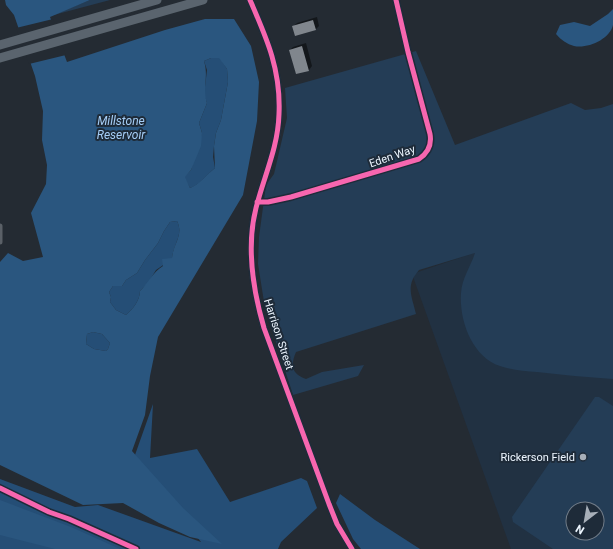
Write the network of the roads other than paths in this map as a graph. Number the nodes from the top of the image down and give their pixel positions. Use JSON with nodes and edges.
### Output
{"nodes":[{"id":1,"x":157,"y":0,"type":"edge"},
{"id":2,"x":203,"y":0,"type":"edge"},
{"id":3,"x":250,"y":0,"type":"edge"},
{"id":4,"x":396,"y":0,"type":"edge"},
{"id":5,"x":0,"y":45,"type":"edge"},
{"id":6,"x":0,"y":58,"type":"edge"},
{"id":7,"x":257,"y":202,"type":"junction"},
{"id":8,"x":0,"y":226,"type":"edge"},
{"id":9,"x":0,"y":242,"type":"edge"},
{"id":10,"x":352,"y":549,"type":"edge"}],
"edges":[{"from":1,"to":5,"type":"highway"},
{"from":2,"to":6,"type":"highway"},
{"from":3,"to":7,"type":"street","name":"Harrison Street"},
{"from":4,"to":7,"type":"street","name":"Eden Way"},
{"from":7,"to":10,"type":"street","name":"Harrison Street"},
{"from":8,"to":9,"type":"street"}]}
